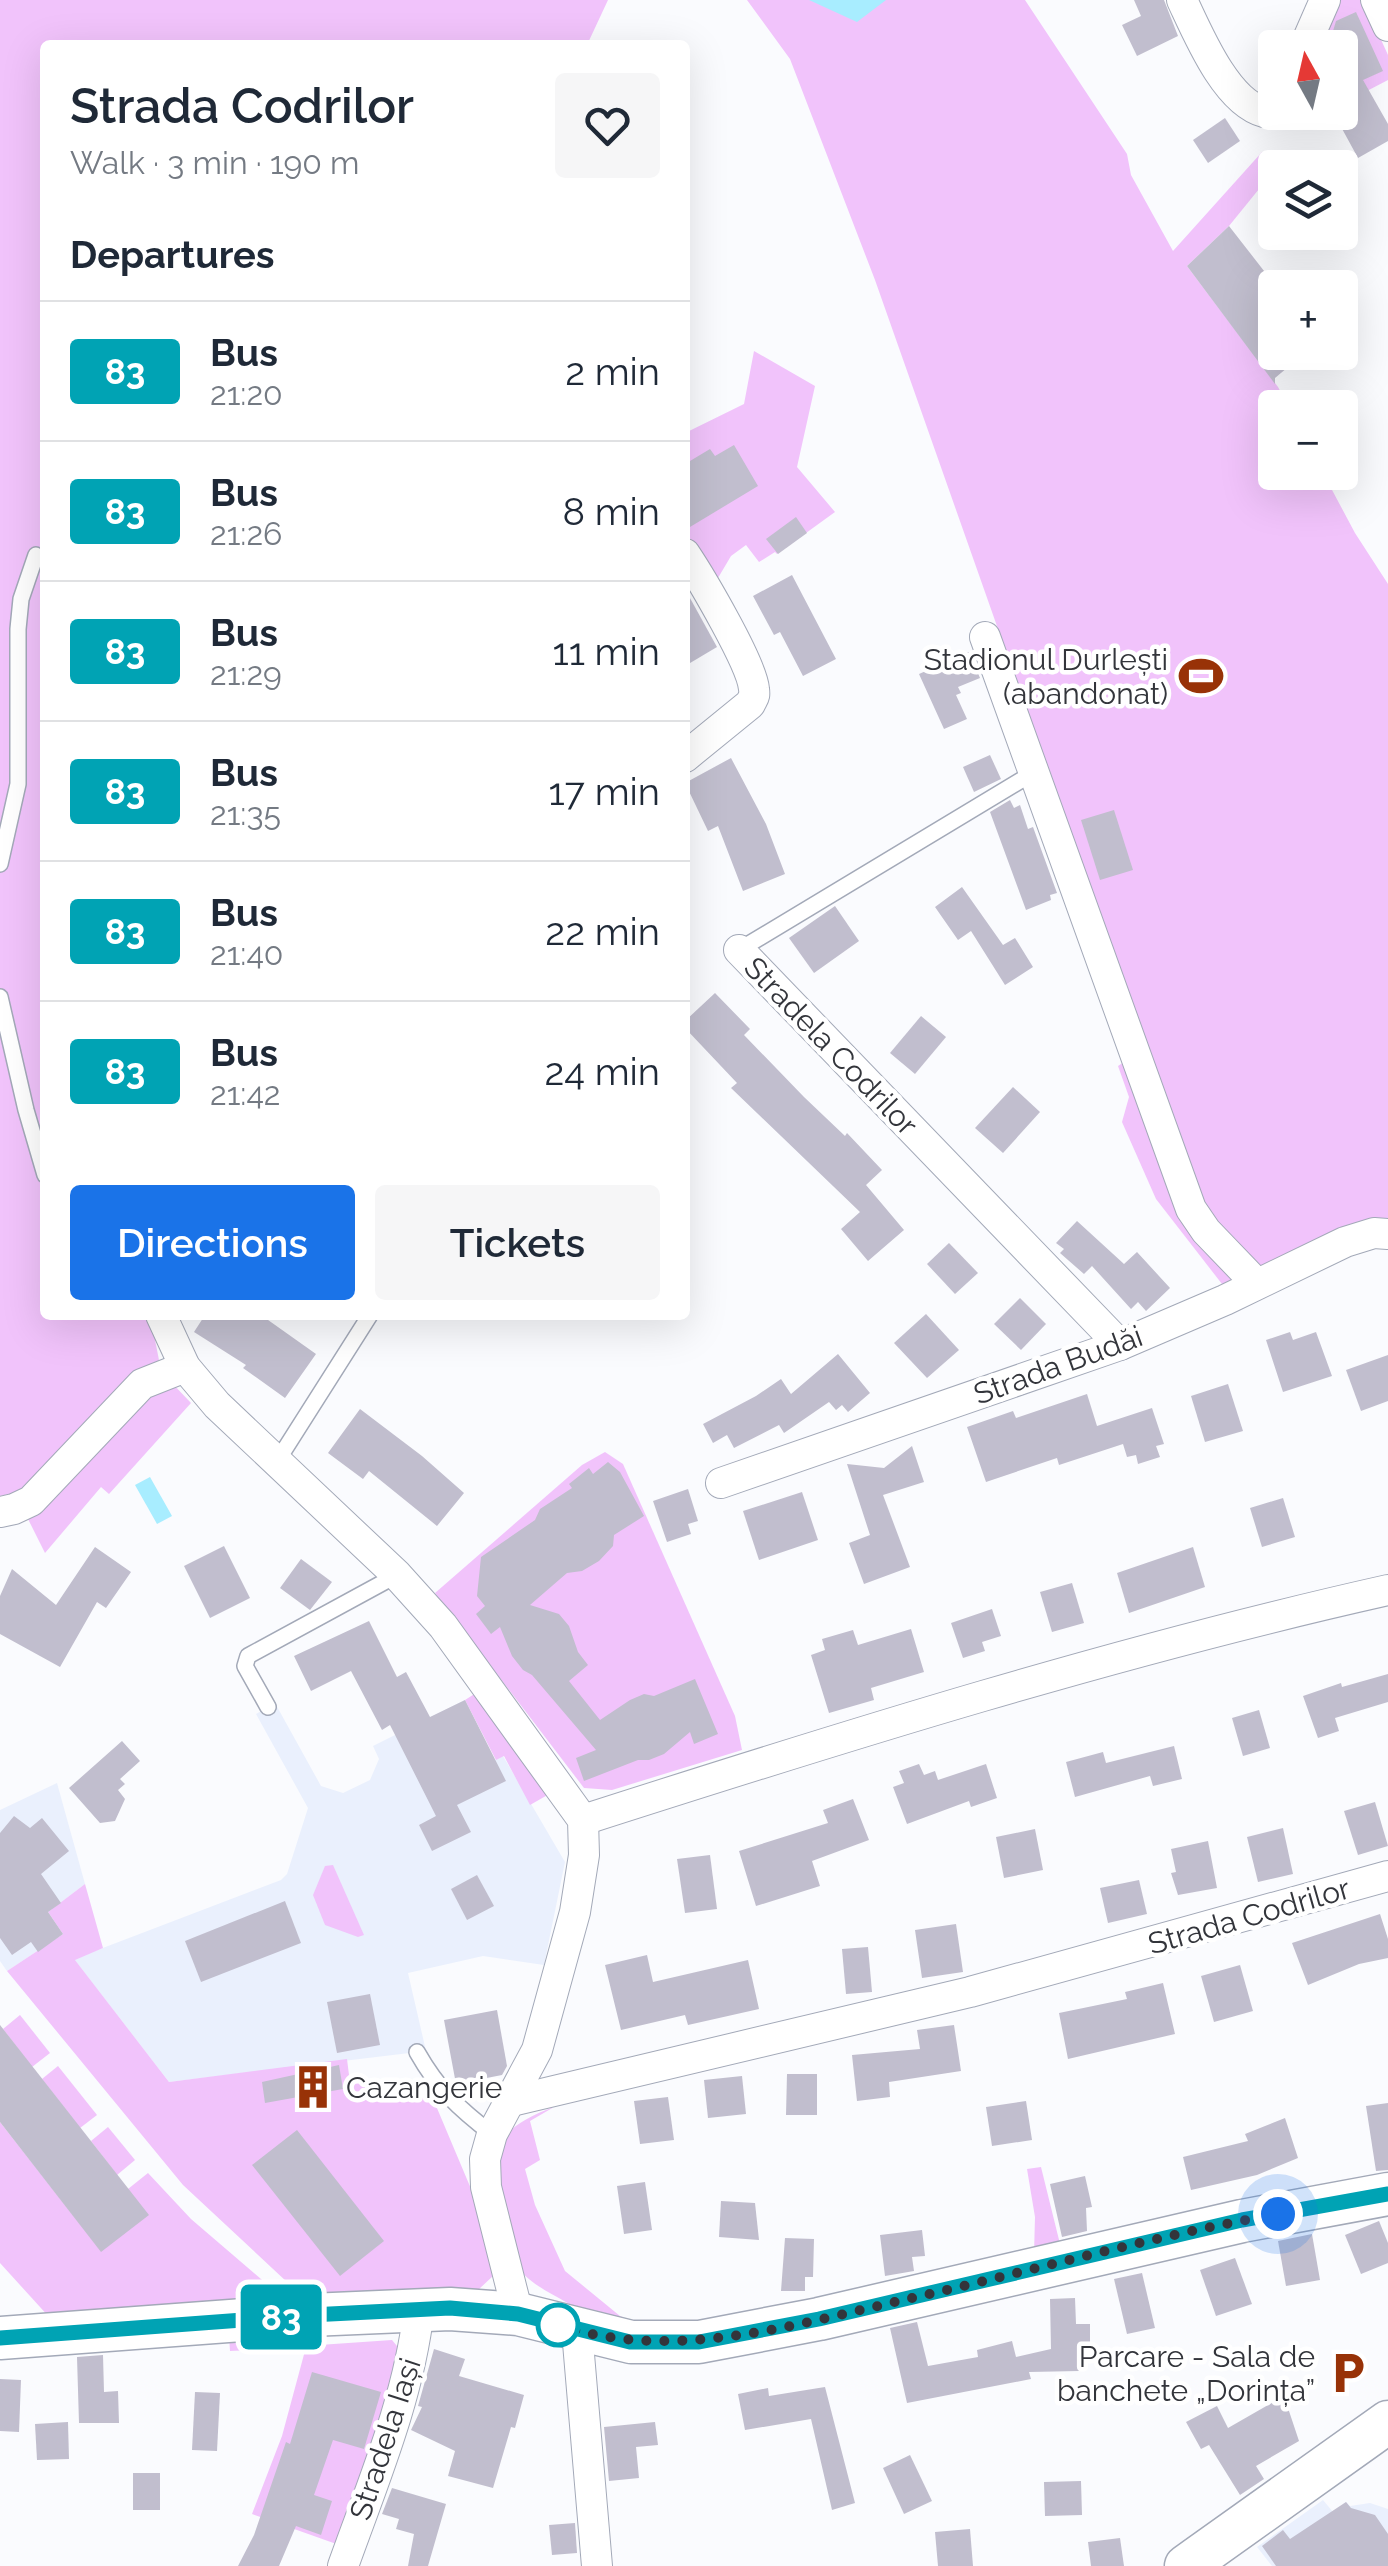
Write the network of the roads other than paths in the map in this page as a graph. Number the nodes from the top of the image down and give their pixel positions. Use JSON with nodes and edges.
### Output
{"nodes":[{"id":1,"x":1182,"y":0,"type":"edge"},
{"id":2,"x":1325,"y":0,"type":"edge"},
{"id":3,"x":1376,"y":0,"type":"edge"},
{"id":4,"x":1388,"y":26,"type":"edge"},
{"id":5,"x":1312,"y":30,"type":"edge"},
{"id":6,"x":1258,"y":110,"type":"edge"},
{"id":7,"x":36,"y":555,"type":"dead end"},
{"id":8,"x":690,"y":563,"type":"edge"},
{"id":9,"x":985,"y":637,"type":"dead end"},
{"id":10,"x":690,"y":753,"type":"edge"},
{"id":11,"x":1033,"y":773,"type":"junction"},
{"id":12,"x":0,"y":864,"type":"edge"},
{"id":13,"x":739,"y":950,"type":"joint"},
{"id":14,"x":0,"y":997,"type":"edge"},
{"id":15,"x":40,"y":1158,"type":"edge"},
{"id":16,"x":1388,"y":1234,"type":"edge"},
{"id":17,"x":1257,"y":1284,"type":"junction"},
{"id":18,"x":163,"y":1320,"type":"edge"},
{"id":19,"x":367,"y":1320,"type":"edge"},
{"id":20,"x":1120,"y":1345,"type":"junction"},
{"id":21,"x":184,"y":1367,"type":"junction"},
{"id":22,"x":276,"y":1463,"type":"junction"},
{"id":23,"x":721,"y":1483,"type":"dead end"},
{"id":24,"x":0,"y":1512,"type":"edge"},
{"id":25,"x":397,"y":1575,"type":"junction"},
{"id":26,"x":1388,"y":1590,"type":"edge"},
{"id":27,"x":268,"y":1707,"type":"dead end"},
{"id":28,"x":583,"y":1820,"type":"junction"},
{"id":29,"x":1388,"y":1876,"type":"edge"},
{"id":30,"x":417,"y":2052,"type":"dead end"},
{"id":31,"x":512,"y":2102,"type":"junction"},
{"id":32,"x":492,"y":2134,"type":"junction"},
{"id":33,"x":1388,"y":2194,"type":"edge"},
{"id":34,"x":419,"y":2309,"type":"junction"},
{"id":35,"x":518,"y":2314,"type":"junction"},
{"id":36,"x":577,"y":2331,"type":"junction"},
{"id":37,"x":0,"y":2338,"type":"edge"},
{"id":38,"x":1388,"y":2422,"type":"edge"},
{"id":39,"x":343,"y":2566,"type":"edge"},
{"id":40,"x":597,"y":2566,"type":"edge"},
{"id":41,"x":1186,"y":2566,"type":"edge"}],
"edges":[{"from":1,"to":6,"type":"street"},
{"from":2,"to":5,"type":"street"},
{"from":3,"to":4,"type":"street"},
{"from":7,"to":12,"type":"lane"},
{"from":8,"to":10,"type":"street"},
{"from":9,"to":11,"type":"street"},
{"from":11,"to":13,"type":"lane","name":"Stradela Codrilor"},
{"from":11,"to":17,"type":"street"},
{"from":13,"to":20,"type":"street","name":"Stradela Codrilor"},
{"from":14,"to":15,"type":"lane"},
{"from":16,"to":17,"type":"street","name":"Strada Budăi"},
{"from":17,"to":20,"type":"street","name":"Strada Budăi"},
{"from":18,"to":21,"type":"street"},
{"from":19,"to":22,"type":"lane"},
{"from":20,"to":23,"type":"street","name":"Strada Budăi"},
{"from":21,"to":22,"type":"street"},
{"from":21,"to":24,"type":"street"},
{"from":22,"to":25,"type":"street"},
{"from":25,"to":27,"type":"lane"},
{"from":25,"to":28,"type":"street"},
{"from":26,"to":28,"type":"street"},
{"from":28,"to":31,"type":"street"},
{"from":29,"to":31,"type":"street","name":"Strada Codrilor"},
{"from":30,"to":32,"type":"lane"},
{"from":31,"to":32,"type":"street"},
{"from":32,"to":35,"type":"street"},
{"from":33,"to":36,"type":"street"},
{"from":34,"to":35,"type":"street"},
{"from":34,"to":37,"type":"street"},
{"from":34,"to":39,"type":"street","name":"Stradela Iași"},
{"from":35,"to":36,"type":"street"},
{"from":36,"to":40,"type":"street"},
{"from":38,"to":41,"type":"street"}]}
